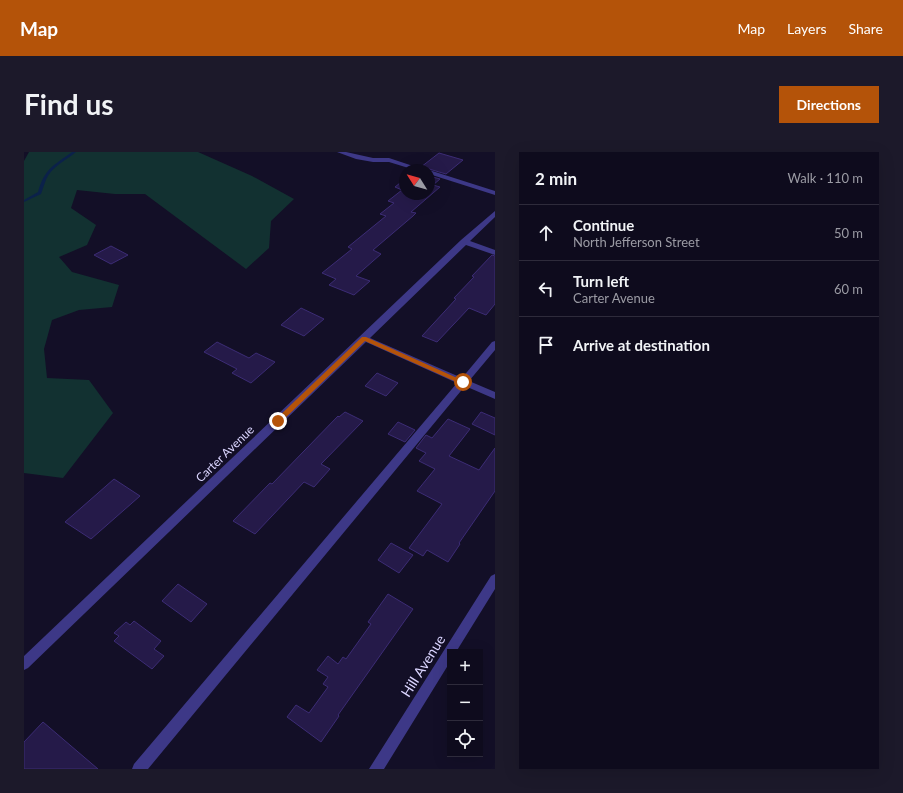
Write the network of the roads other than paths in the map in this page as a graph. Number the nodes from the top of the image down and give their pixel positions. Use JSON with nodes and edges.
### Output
{"nodes":[{"id":1,"x":340,"y":152,"type":"edge"},
{"id":2,"x":402,"y":164,"type":"edge"},
{"id":3,"x":435,"y":174,"type":"edge"},
{"id":4,"x":495,"y":193,"type":"edge"},
{"id":5,"x":495,"y":213,"type":"edge"},
{"id":6,"x":464,"y":242,"type":"junction"},
{"id":7,"x":495,"y":253,"type":"edge"},
{"id":8,"x":364,"y":338,"type":"junction"},
{"id":9,"x":495,"y":344,"type":"edge"},
{"id":10,"x":463,"y":382,"type":"junction"},
{"id":11,"x":495,"y":396,"type":"edge"},
{"id":12,"x":495,"y":579,"type":"edge"},
{"id":13,"x":24,"y":664,"type":"edge"},
{"id":14,"x":139,"y":769,"type":"edge"},
{"id":15,"x":376,"y":769,"type":"edge"}],
"edges":[{"from":1,"to":2,"type":"street"},
{"from":3,"to":4,"type":"street"},
{"from":5,"to":6,"type":"street","name":"Carter Avenue"},
{"from":6,"to":7,"type":"street"},
{"from":6,"to":8,"type":"street","name":"Carter Avenue"},
{"from":8,"to":10,"type":"street"},
{"from":8,"to":13,"type":"street","name":"Carter Avenue"},
{"from":9,"to":10,"type":"street"},
{"from":10,"to":11,"type":"street"},
{"from":10,"to":14,"type":"street"},
{"from":12,"to":15,"type":"street","name":"Hill Avenue"}]}
